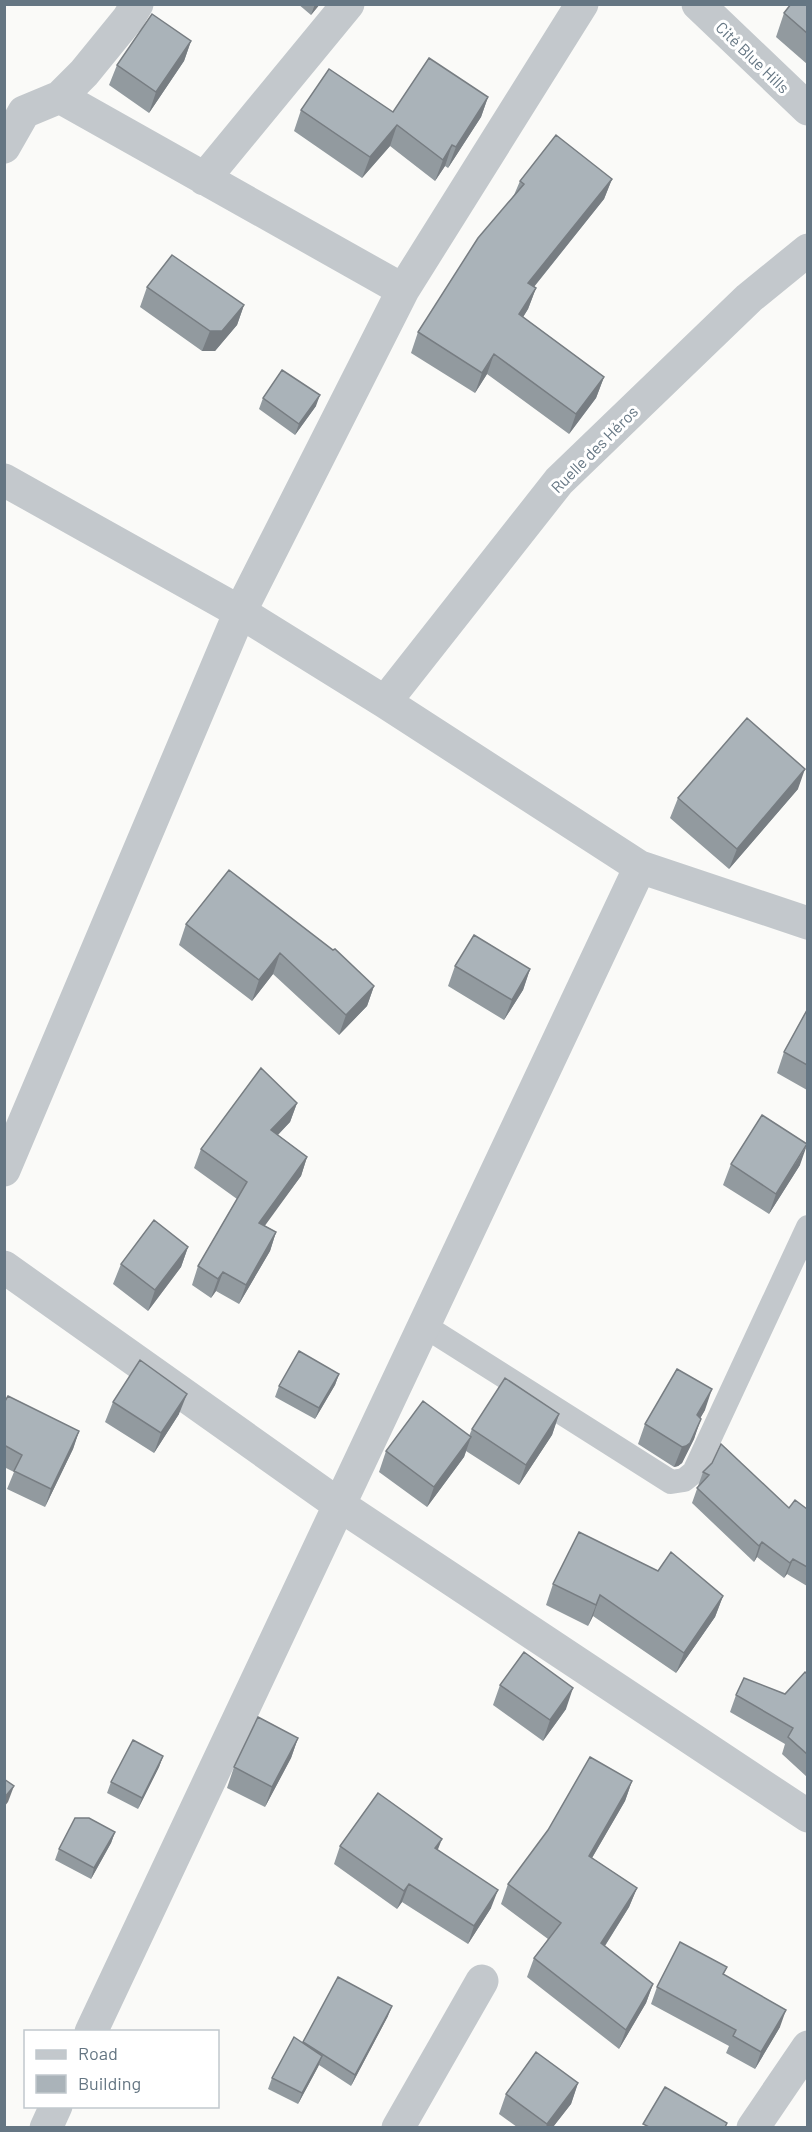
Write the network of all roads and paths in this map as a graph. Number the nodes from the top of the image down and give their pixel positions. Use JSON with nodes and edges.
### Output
{"nodes":[{"id":1,"x":136,"y":4,"type":"edge"},
{"id":2,"x":348,"y":4,"type":"edge"},
{"id":3,"x":582,"y":4,"type":"edge"},
{"id":4,"x":698,"y":4,"type":"edge"},
{"id":5,"x":60,"y":97,"type":"junction"},
{"id":6,"x":14,"y":106,"type":"edge"},
{"id":7,"x":807,"y":109,"type":"edge"},
{"id":8,"x":4,"y":147,"type":"edge"},
{"id":9,"x":204,"y":179,"type":"junction"},
{"id":10,"x":807,"y":250,"type":"edge"},
{"id":11,"x":403,"y":290,"type":"junction"},
{"id":12,"x":4,"y":480,"type":"edge"},
{"id":13,"x":240,"y":612,"type":"junction"},
{"id":14,"x":385,"y":702,"type":"junction"},
{"id":15,"x":640,"y":867,"type":"junction"},
{"id":16,"x":807,"y":923,"type":"edge"},
{"id":17,"x":4,"y":1170,"type":"edge"},
{"id":18,"x":807,"y":1227,"type":"edge"},
{"id":19,"x":4,"y":1267,"type":"edge"},
{"id":20,"x":423,"y":1325,"type":"junction"},
{"id":21,"x":338,"y":1504,"type":"junction"},
{"id":22,"x":807,"y":1816,"type":"edge"},
{"id":23,"x":482,"y":1982,"type":"dead end"},
{"id":24,"x":91,"y":2030,"type":"edge"},
{"id":25,"x":807,"y":2047,"type":"edge"},
{"id":26,"x":55,"y":2108,"type":"edge"},
{"id":27,"x":46,"y":2127,"type":"edge"},
{"id":28,"x":398,"y":2127,"type":"edge"},
{"id":29,"x":753,"y":2127,"type":"edge"}],
"edges":[{"from":1,"to":5,"type":"street"},
{"from":2,"to":9,"type":"street"},
{"from":3,"to":11,"type":"street"},
{"from":4,"to":7,"type":"street","name":"Cité Blue Hills"},
{"from":5,"to":6,"type":"street"},
{"from":5,"to":9,"type":"street"},
{"from":6,"to":8,"type":"street"},
{"from":9,"to":11,"type":"street"},
{"from":10,"to":14,"type":"street","name":"Ruelle des Héros"},
{"from":11,"to":13,"type":"street"},
{"from":12,"to":13,"type":"street"},
{"from":13,"to":14,"type":"street"},
{"from":13,"to":17,"type":"street"},
{"from":14,"to":15,"type":"street"},
{"from":15,"to":16,"type":"street"},
{"from":15,"to":20,"type":"street"},
{"from":18,"to":20,"type":"lane"},
{"from":19,"to":21,"type":"street"},
{"from":20,"to":21,"type":"street"},
{"from":21,"to":22,"type":"street"},
{"from":21,"to":24,"type":"street"},
{"from":23,"to":28,"type":"street"},
{"from":25,"to":29,"type":"street"},
{"from":26,"to":27,"type":"street"}]}
